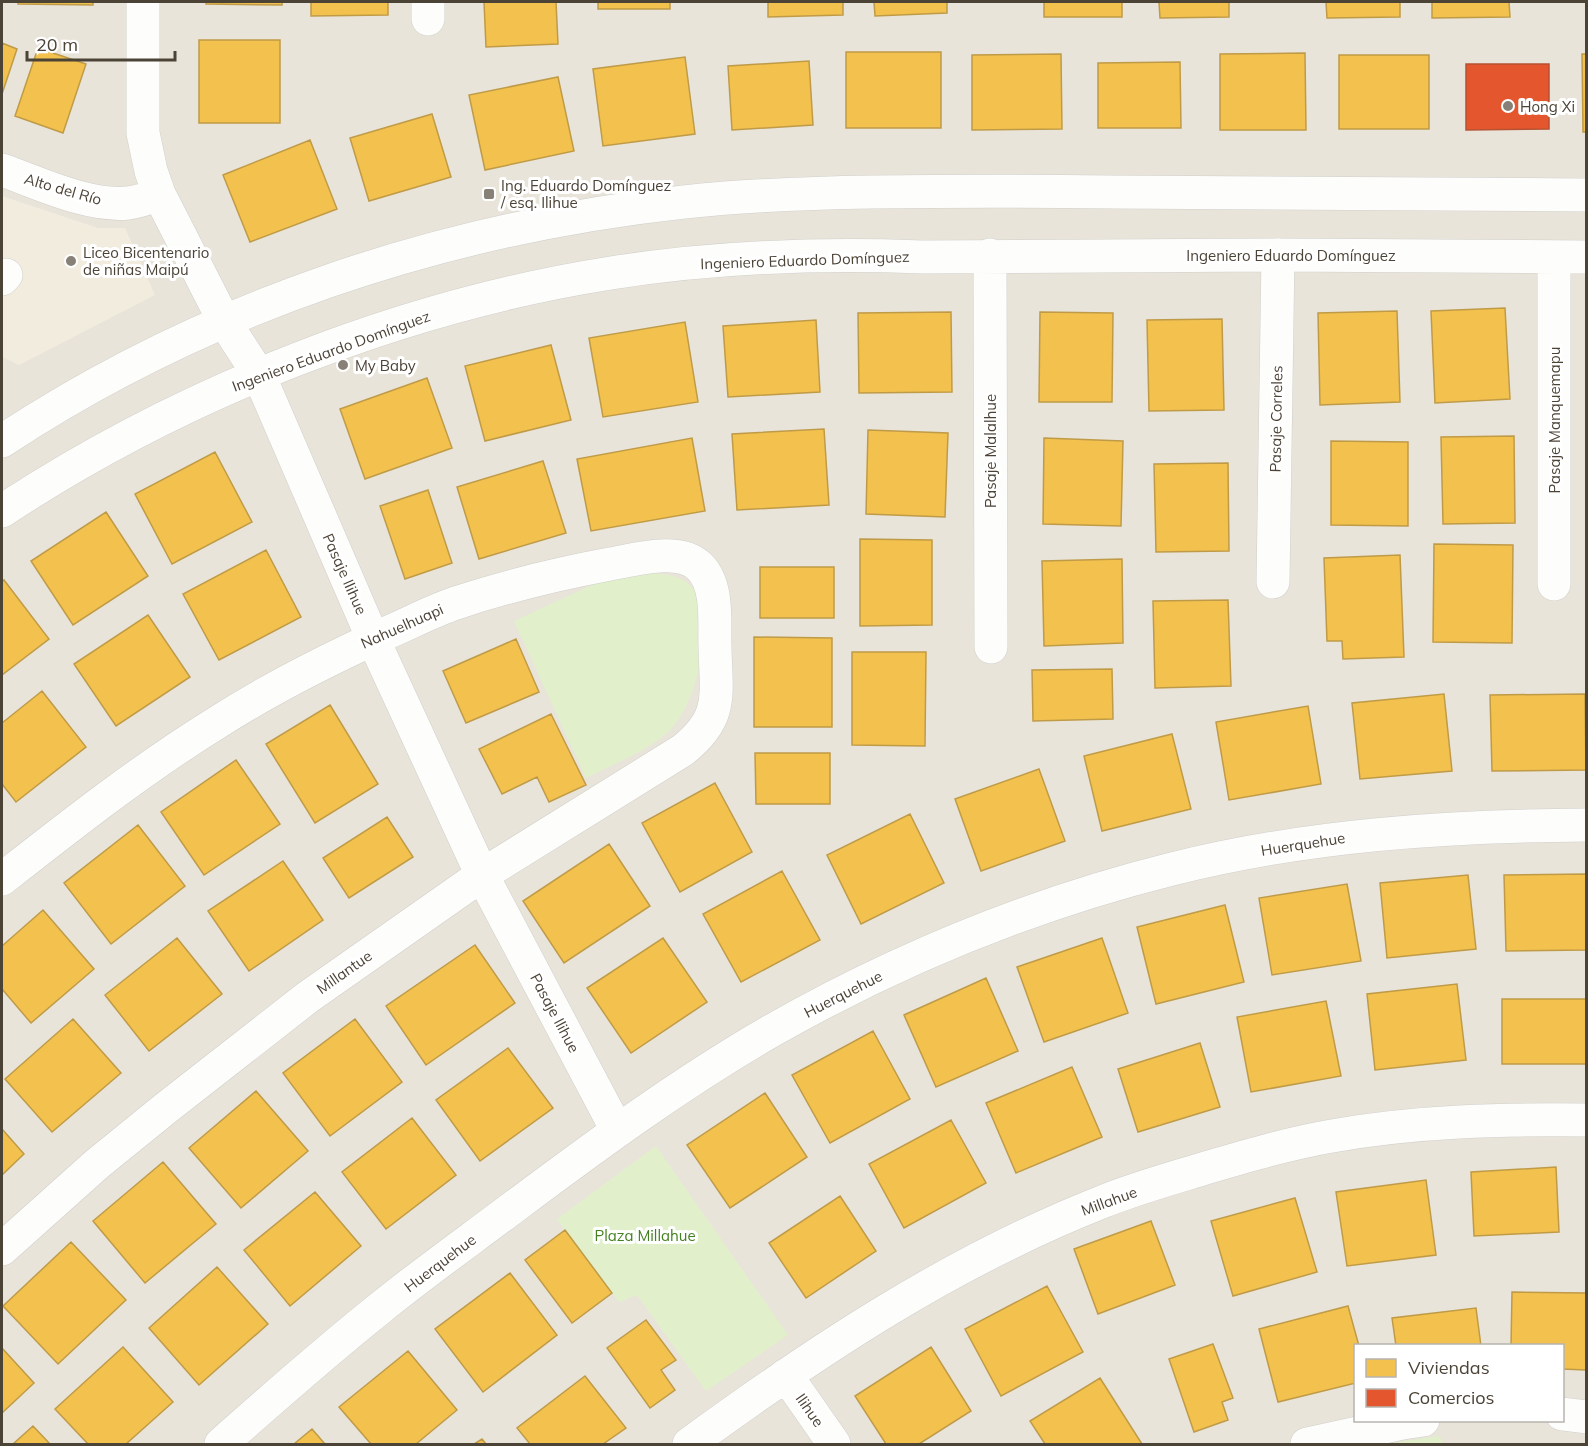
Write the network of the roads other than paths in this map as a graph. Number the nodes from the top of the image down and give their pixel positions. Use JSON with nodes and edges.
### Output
{"nodes":[{"id":1,"x":143,"y":2,"type":"edge"},
{"id":2,"x":2,"y":170,"type":"edge"},
{"id":3,"x":159,"y":194,"type":"junction"},
{"id":4,"x":1587,"y":195,"type":"edge"},
{"id":5,"x":990,"y":255,"type":"junction"},
{"id":6,"x":1278,"y":255,"type":"junction"},
{"id":7,"x":1554,"y":257,"type":"junction"},
{"id":8,"x":1587,"y":257,"type":"edge"},
{"id":9,"x":224,"y":321,"type":"junction"},
{"id":10,"x":259,"y":375,"type":"junction"},
{"id":11,"x":2,"y":441,"type":"edge"},
{"id":12,"x":2,"y":511,"type":"edge"},
{"id":13,"x":1273,"y":582,"type":"dead end"},
{"id":14,"x":1554,"y":584,"type":"dead end"},
{"id":15,"x":373,"y":639,"type":"junction"},
{"id":16,"x":991,"y":647,"type":"dead end"},
{"id":17,"x":707,"y":726,"type":"joint"},
{"id":18,"x":1587,"y":825,"type":"edge"},
{"id":19,"x":482,"y":875,"type":"junction"},
{"id":20,"x":2,"y":879,"type":"edge"},
{"id":21,"x":1587,"y":1120,"type":"edge"},
{"id":22,"x":617,"y":1130,"type":"junction"},
{"id":23,"x":2,"y":1249,"type":"edge"},
{"id":24,"x":786,"y":1375,"type":"junction"},
{"id":25,"x":1564,"y":1414,"type":"edge"},
{"id":26,"x":1587,"y":1417,"type":"edge"},
{"id":27,"x":1410,"y":1422,"type":"edge"},
{"id":28,"x":220,"y":1444,"type":"edge"},
{"id":29,"x":689,"y":1444,"type":"edge"},
{"id":30,"x":834,"y":1444,"type":"edge"},
{"id":31,"x":1307,"y":1444,"type":"edge"}],
"edges":[{"from":1,"to":3,"type":"street","name":"Pasaje Ilihue"},
{"from":2,"to":3,"type":"street","name":"Alto del Río"},
{"from":3,"to":9,"type":"street","name":"Pasaje Ilihue"},
{"from":4,"to":9,"type":"street"},
{"from":5,"to":6,"type":"street","name":"Ingeniero Eduardo Domínguez"},
{"from":5,"to":10,"type":"street","name":"Ingeniero Eduardo Domínguez"},
{"from":5,"to":16,"type":"street","name":"Pasaje Malalhue"},
{"from":6,"to":7,"type":"street","name":"Ingeniero Eduardo Domínguez"},
{"from":6,"to":13,"type":"street","name":"Pasaje Correles"},
{"from":7,"to":8,"type":"street","name":"Ingeniero Eduardo Domínguez"},
{"from":7,"to":14,"type":"street","name":"Pasaje Manquemapu"},
{"from":9,"to":10,"type":"street","name":"Pasaje Ilihue"},
{"from":9,"to":11,"type":"street"},
{"from":10,"to":12,"type":"street","name":"Ingeniero Eduardo Domínguez"},
{"from":10,"to":15,"type":"street","name":"Pasaje Ilihue"},
{"from":15,"to":17,"type":"street","name":"Nahuelhuapi"},
{"from":15,"to":19,"type":"street","name":"Pasaje Ilihue"},
{"from":15,"to":20,"type":"street","name":"Nahuelhuapi"},
{"from":17,"to":19,"type":"street","name":"Millantue"},
{"from":18,"to":22,"type":"street","name":"Huerquehue"},
{"from":19,"to":22,"type":"street","name":"Pasaje Ilihue"},
{"from":19,"to":23,"type":"street","name":"Millantue"},
{"from":21,"to":24,"type":"street","name":"Millahue"},
{"from":22,"to":28,"type":"street","name":"Huerquehue"},
{"from":24,"to":29,"type":"street","name":"Millahue"},
{"from":24,"to":30,"type":"street","name":"Ilihue"},
{"from":25,"to":26,"type":"street"},
{"from":27,"to":31,"type":"street"}]}
